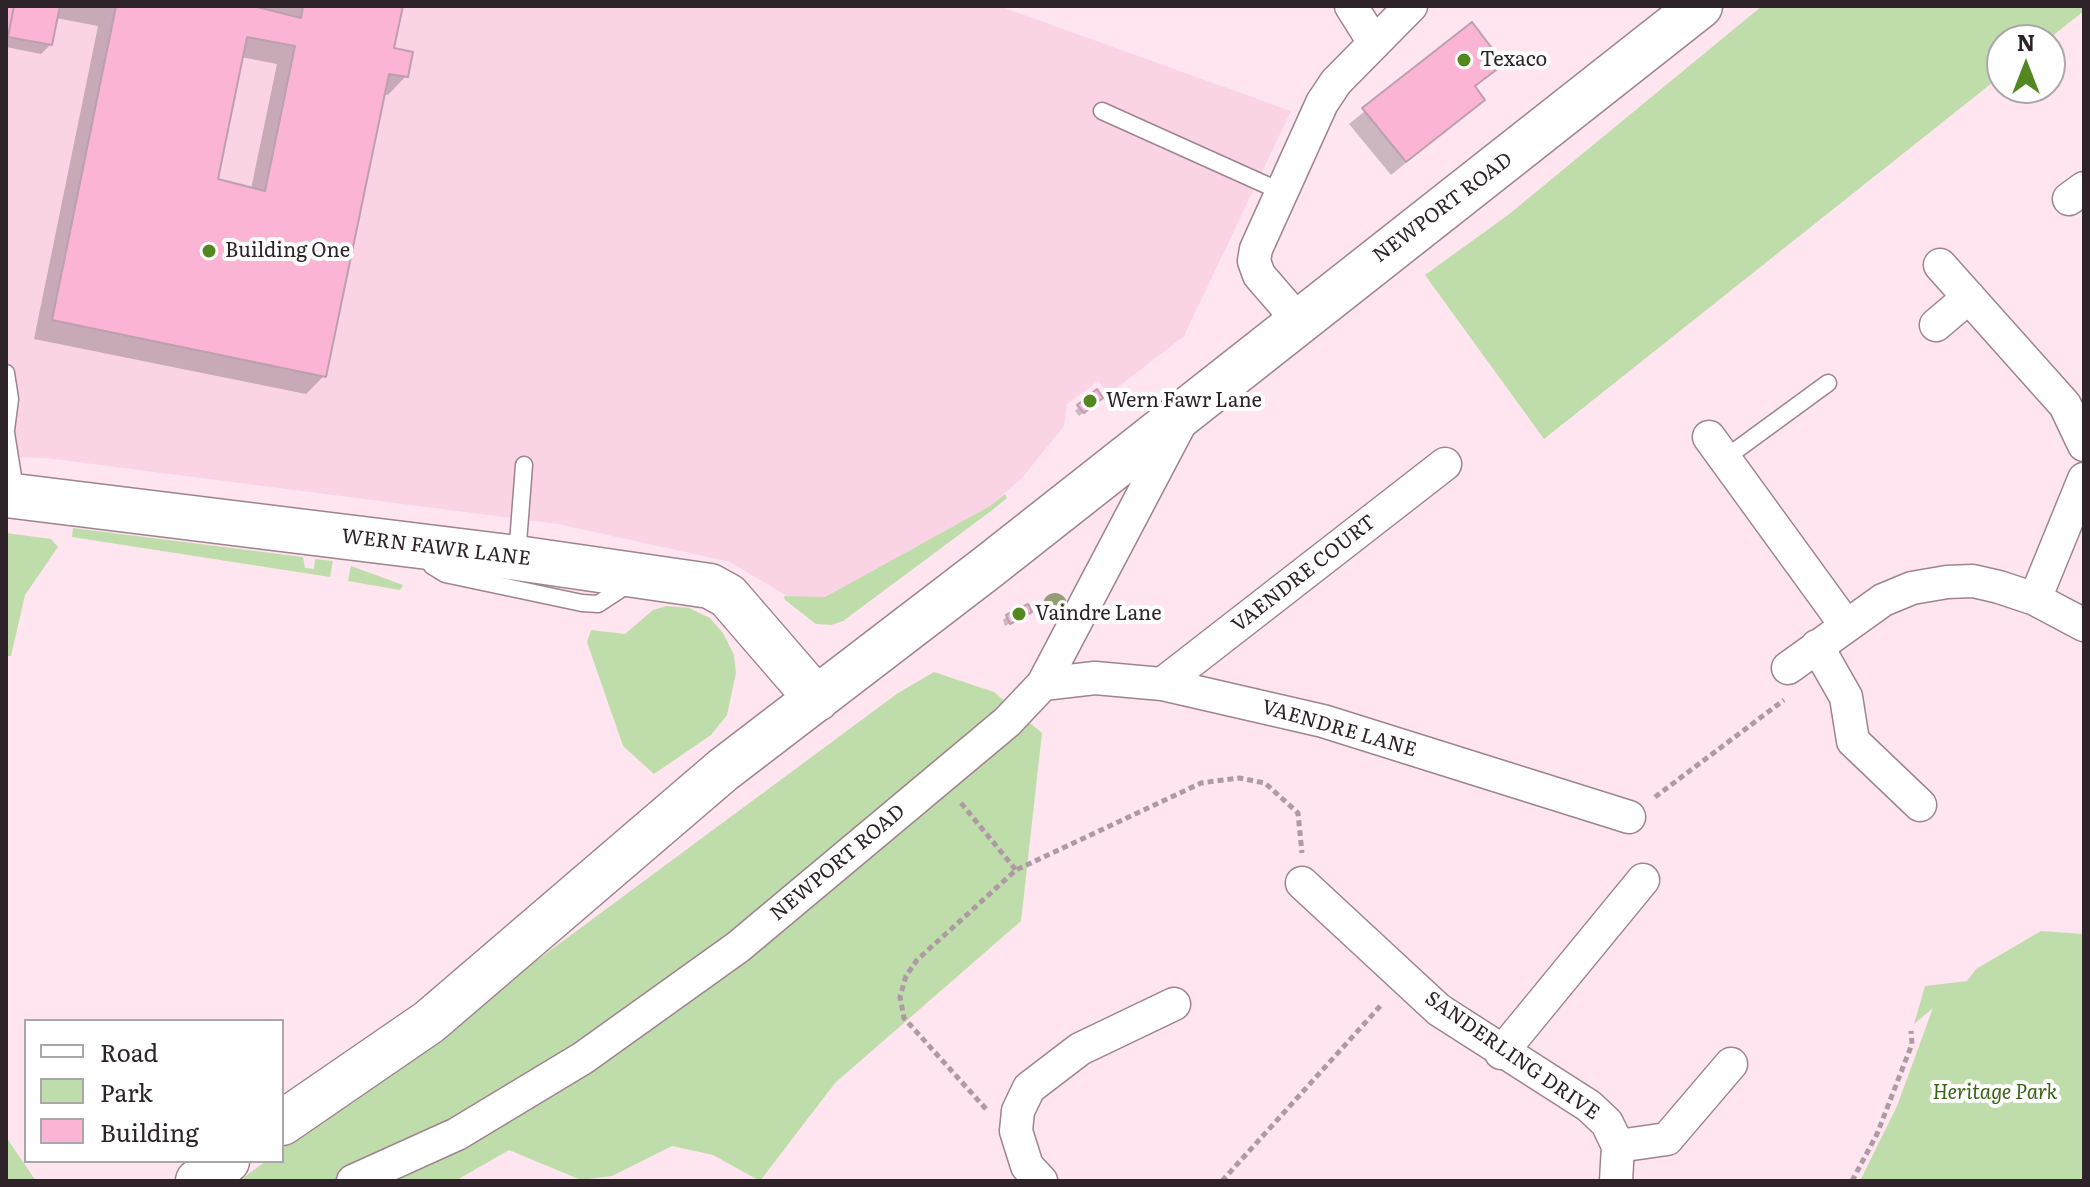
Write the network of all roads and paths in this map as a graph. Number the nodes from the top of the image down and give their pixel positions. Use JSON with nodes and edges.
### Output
{"nodes":[{"id":1,"x":1351,"y":6,"type":"edge"},
{"id":2,"x":1411,"y":6,"type":"edge"},
{"id":3,"x":1700,"y":6,"type":"edge"},
{"id":4,"x":1373,"y":41,"type":"junction"},
{"id":5,"x":1102,"y":111,"type":"dead end"},
{"id":6,"x":1282,"y":192,"type":"junction"},
{"id":7,"x":1940,"y":265,"type":"dead end"},
{"id":8,"x":1969,"y":297,"type":"junction"},
{"id":9,"x":1298,"y":320,"type":"junction"},
{"id":10,"x":1936,"y":325,"type":"dead end"},
{"id":11,"x":6,"y":373,"type":"edge"},
{"id":12,"x":1828,"y":383,"type":"dead end"},
{"id":13,"x":2074,"y":399,"type":"edge"},
{"id":14,"x":1187,"y":410,"type":"junction"},
{"id":15,"x":6,"y":432,"type":"edge"},
{"id":16,"x":2084,"y":445,"type":"edge"},
{"id":17,"x":1717,"y":448,"type":"joint"},
{"id":18,"x":1445,"y":464,"type":"dead end"},
{"id":19,"x":524,"y":465,"type":"dead end"},
{"id":20,"x":2084,"y":479,"type":"edge"},
{"id":21,"x":11,"y":495,"type":"edge"},
{"id":22,"x":421,"y":546,"type":"junction"},
{"id":23,"x":517,"y":558,"type":"junction"},
{"id":24,"x":641,"y":574,"type":"junction"},
{"id":25,"x":2035,"y":599,"type":"junction"},
{"id":26,"x":1845,"y":624,"type":"junction"},
{"id":27,"x":2084,"y":625,"type":"edge"},
{"id":28,"x":1822,"y":654,"type":"junction"},
{"id":29,"x":1788,"y":668,"type":"dead end"},
{"id":30,"x":1043,"y":684,"type":"junction"},
{"id":31,"x":1162,"y":684,"type":"junction"},
{"id":32,"x":817,"y":699,"type":"junction"},
{"id":33,"x":940,"y":778,"type":"junction"},
{"id":34,"x":1920,"y":805,"type":"dead end"},
{"id":35,"x":1629,"y":817,"type":"joint"},
{"id":36,"x":1016,"y":870,"type":"junction"},
{"id":37,"x":1643,"y":880,"type":"dead end"},
{"id":38,"x":1302,"y":883,"type":"joint"},
{"id":39,"x":1405,"y":978,"type":"junction"},
{"id":40,"x":1174,"y":1004,"type":"dead end"},
{"id":41,"x":1911,"y":1031,"type":"dead end"},
{"id":42,"x":1501,"y":1053,"type":"junction"},
{"id":43,"x":1731,"y":1064,"type":"dead end"},
{"id":44,"x":284,"y":1122,"type":"edge"},
{"id":45,"x":1016,"y":1131,"type":"junction"},
{"id":46,"x":1618,"y":1146,"type":"junction"},
{"id":47,"x":224,"y":1163,"type":"edge"},
{"id":48,"x":198,"y":1181,"type":"edge"},
{"id":49,"x":353,"y":1181,"type":"edge"},
{"id":50,"x":1041,"y":1181,"type":"edge"},
{"id":51,"x":1222,"y":1181,"type":"edge"},
{"id":52,"x":1616,"y":1181,"type":"edge"},
{"id":53,"x":1852,"y":1181,"type":"edge"}],
"edges":[{"from":1,"to":4,"type":"street"},
{"from":2,"to":4,"type":"street"},
{"from":3,"to":9,"type":"main road","name":"NEWPORT ROAD"},
{"from":4,"to":6,"type":"street"},
{"from":5,"to":6,"type":"lane"},
{"from":6,"to":9,"type":"street"},
{"from":7,"to":8,"type":"street"},
{"from":8,"to":10,"type":"street"},
{"from":8,"to":13,"type":"street"},
{"from":9,"to":14,"type":"main road","name":"NEWPORT ROAD"},
{"from":11,"to":15,"type":"lane"},
{"from":12,"to":17,"type":"lane"},
{"from":13,"to":16,"type":"street"},
{"from":14,"to":30,"type":"street","name":"NEWPORT ROAD"},
{"from":14,"to":32,"type":"main road","name":"NEWPORT ROAD"},
{"from":15,"to":21,"type":"lane"},
{"from":17,"to":26,"type":"street"},
{"from":18,"to":31,"type":"street","name":"VAENDRE COURT"},
{"from":19,"to":23,"type":"lane"},
{"from":20,"to":25,"type":"street"},
{"from":21,"to":22,"type":"main road","name":"WERN FAWR LANE"},
{"from":22,"to":23,"type":"main road","name":"WERN FAWR LANE"},
{"from":22,"to":24,"type":"lane"},
{"from":23,"to":24,"type":"main road","name":"WERN FAWR LANE"},
{"from":24,"to":32,"type":"main road","name":"WERN FAWR LANE"},
{"from":25,"to":26,"type":"street"},
{"from":25,"to":27,"type":"street"},
{"from":26,"to":28,"type":"street"},
{"from":28,"to":29,"type":"street"},
{"from":28,"to":34,"type":"street"},
{"from":28,"to":35,"type":"path"},
{"from":30,"to":31,"type":"street","name":"VAENDRE LANE"},
{"from":30,"to":33,"type":"street","name":"NEWPORT ROAD"},
{"from":31,"to":35,"type":"street","name":"VAENDRE LANE"},
{"from":32,"to":44,"type":"main road","name":"NEWPORT ROAD"},
{"from":33,"to":36,"type":"path"},
{"from":33,"to":49,"type":"street","name":"NEWPORT ROAD"},
{"from":36,"to":38,"type":"path"},
{"from":36,"to":45,"type":"path"},
{"from":37,"to":42,"type":"street"},
{"from":38,"to":39,"type":"street","name":"SANDERLING DRIVE"},
{"from":39,"to":42,"type":"street","name":"SANDERLING DRIVE"},
{"from":39,"to":51,"type":"path"},
{"from":40,"to":45,"type":"street"},
{"from":41,"to":53,"type":"path"},
{"from":42,"to":46,"type":"street","name":"SANDERLING DRIVE"},
{"from":43,"to":46,"type":"street"},
{"from":45,"to":50,"type":"street"},
{"from":46,"to":52,"type":"street"},
{"from":47,"to":48,"type":"main road"}]}
